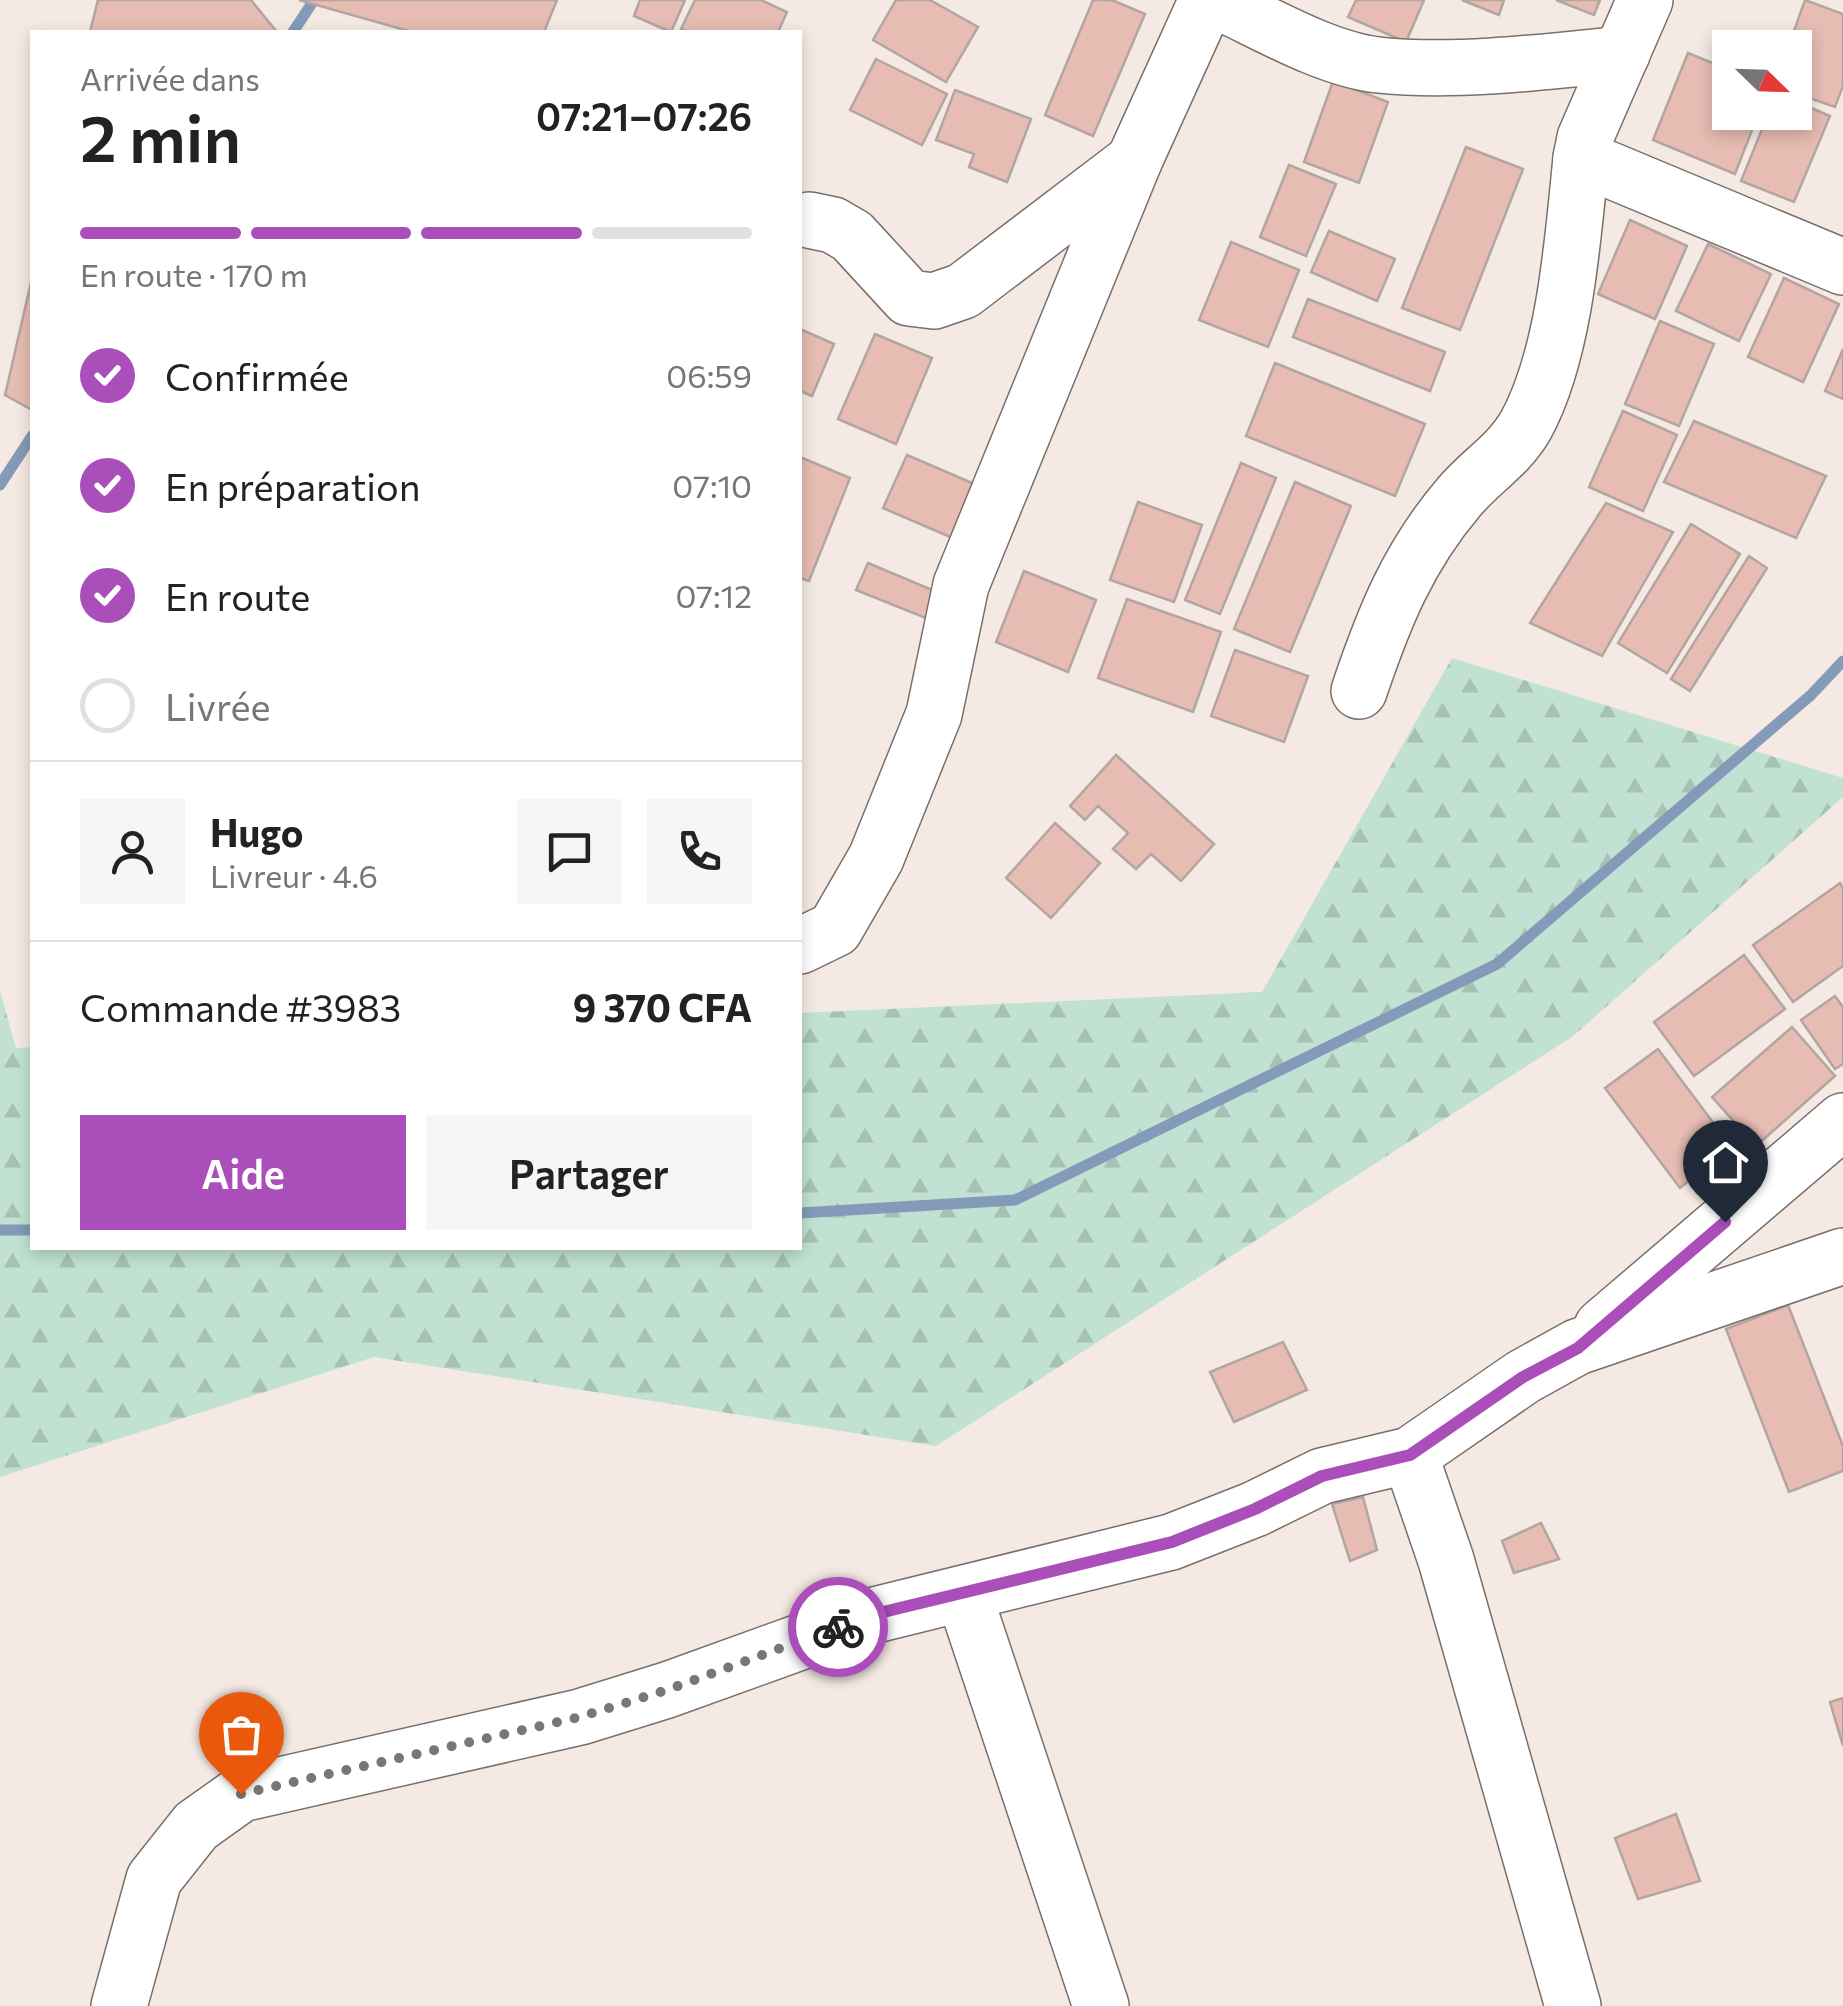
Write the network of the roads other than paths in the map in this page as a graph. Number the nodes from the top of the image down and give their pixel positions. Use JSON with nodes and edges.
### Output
{"nodes":[{"id":1,"x":1645,"y":0,"type":"edge"},
{"id":2,"x":1197,"y":4,"type":"edge"},
{"id":3,"x":1622,"y":54,"type":"junction"},
{"id":4,"x":1581,"y":158,"type":"junction"},
{"id":5,"x":1134,"y":162,"type":"junction"},
{"id":6,"x":809,"y":220,"type":"dead end"},
{"id":7,"x":1843,"y":267,"type":"edge"},
{"id":8,"x":1359,"y":691,"type":"dead end"},
{"id":9,"x":802,"y":945,"type":"edge"},
{"id":10,"x":1843,"y":1121,"type":"edge"},
{"id":11,"x":1843,"y":1256,"type":"edge"},
{"id":12,"x":1578,"y":1348,"type":"junction"},
{"id":13,"x":1410,"y":1455,"type":"junction"},
{"id":14,"x":964,"y":1594,"type":"junction"},
{"id":15,"x":118,"y":2006,"type":"edge"},
{"id":16,"x":1101,"y":2006,"type":"edge"},
{"id":17,"x":1573,"y":2006,"type":"edge"}],
"edges":[{"from":1,"to":3,"type":"street"},
{"from":2,"to":3,"type":"street"},
{"from":2,"to":5,"type":"street"},
{"from":3,"to":4,"type":"street"},
{"from":4,"to":7,"type":"street"},
{"from":4,"to":8,"type":"street"},
{"from":5,"to":6,"type":"street"},
{"from":5,"to":9,"type":"street"},
{"from":10,"to":12,"type":"street"},
{"from":11,"to":12,"type":"street"},
{"from":12,"to":13,"type":"street"},
{"from":13,"to":14,"type":"street"},
{"from":13,"to":17,"type":"street"},
{"from":14,"to":15,"type":"street"},
{"from":14,"to":16,"type":"street"}]}
